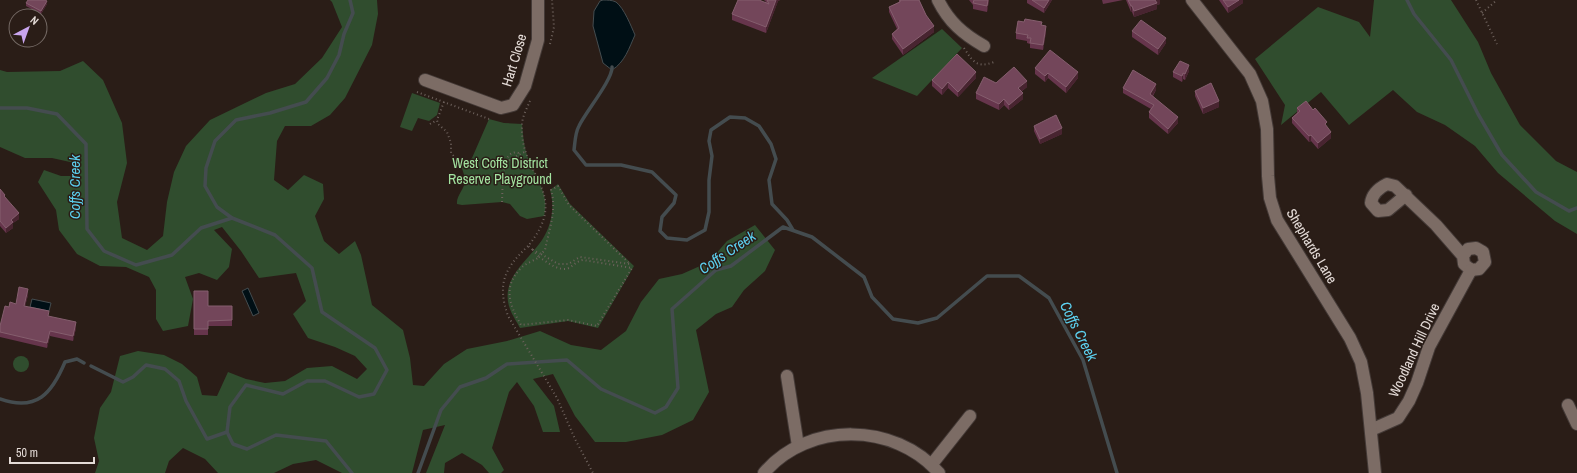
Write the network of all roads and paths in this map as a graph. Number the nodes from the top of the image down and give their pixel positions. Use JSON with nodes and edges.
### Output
{"nodes":[{"id":1,"x":538,"y":0,"type":"edge"},
{"id":2,"x":938,"y":0,"type":"edge"},
{"id":3,"x":1192,"y":0,"type":"edge"},
{"id":4,"x":1476,"y":0,"type":"edge"},
{"id":5,"x":1498,"y":0,"type":"edge"},
{"id":6,"x":1482,"y":13,"type":"junction"},
{"id":7,"x":1497,"y":44,"type":"dead end"},
{"id":8,"x":984,"y":46,"type":"dead end"},
{"id":9,"x":425,"y":80,"type":"dead end"},
{"id":10,"x":417,"y":92,"type":"dead end"},
{"id":11,"x":444,"y":102,"type":"junction"},
{"id":12,"x":489,"y":119,"type":"dead end"},
{"id":13,"x":437,"y":120,"type":"junction"},
{"id":14,"x":430,"y":124,"type":"dead end"},
{"id":15,"x":522,"y":124,"type":"dead end"},
{"id":16,"x":526,"y":151,"type":"junction"},
{"id":17,"x":521,"y":154,"type":"junction"},
{"id":18,"x":506,"y":162,"type":"junction"},
{"id":19,"x":460,"y":163,"type":"dead end"},
{"id":20,"x":1406,"y":195,"type":"dead end"},
{"id":21,"x":502,"y":202,"type":"dead end"},
{"id":22,"x":528,"y":246,"type":"junction"},
{"id":23,"x":540,"y":255,"type":"junction"},
{"id":24,"x":1463,"y":256,"type":"junction"},
{"id":25,"x":1471,"y":270,"type":"junction"},
{"id":26,"x":787,"y":376,"type":"dead end"},
{"id":27,"x":1568,"y":405,"type":"dead end"},
{"id":28,"x":970,"y":416,"type":"dead end"},
{"id":29,"x":1577,"y":424,"type":"edge"},
{"id":30,"x":1371,"y":430,"type":"junction"},
{"id":31,"x":798,"y":446,"type":"junction"},
{"id":32,"x":936,"y":469,"type":"edge"},
{"id":33,"x":593,"y":473,"type":"edge"},
{"id":34,"x":764,"y":473,"type":"edge"},
{"id":35,"x":1375,"y":473,"type":"edge"}],
"edges":[{"from":1,"to":9,"type":"street","name":"Hart Close"},
{"from":2,"to":8,"type":"street"},
{"from":3,"to":30,"type":"street","name":"Shephards Lane"},
{"from":4,"to":6,"type":"path"},
{"from":5,"to":6,"type":"path"},
{"from":6,"to":7,"type":"path"},
{"from":10,"to":11,"type":"path"},
{"from":11,"to":12,"type":"path"},
{"from":11,"to":13,"type":"path"},
{"from":13,"to":14,"type":"path"},
{"from":13,"to":19,"type":"path"},
{"from":15,"to":16,"type":"path"},
{"from":16,"to":17,"type":"path"},
{"from":16,"to":22,"type":"path"},
{"from":17,"to":18,"type":"path"},
{"from":17,"to":18,"type":"path"},
{"from":18,"to":21,"type":"path"},
{"from":20,"to":24,"type":"street"},
{"from":22,"to":23,"type":"path"},
{"from":22,"to":33,"type":"path"},
{"from":23,"to":23,"type":"path"},
{"from":23,"to":23,"type":"path"},
{"from":24,"to":25,"type":"street"},
{"from":24,"to":25,"type":"street","name":"Woodland Hill Drive"},
{"from":25,"to":30,"type":"street","name":"Woodland Hill Drive"},
{"from":26,"to":31,"type":"street"},
{"from":27,"to":29,"type":"street"},
{"from":28,"to":32,"type":"street"},
{"from":30,"to":35,"type":"street","name":"Shephards Lane"},
{"from":31,"to":32,"type":"street"},
{"from":31,"to":34,"type":"street"}]}
